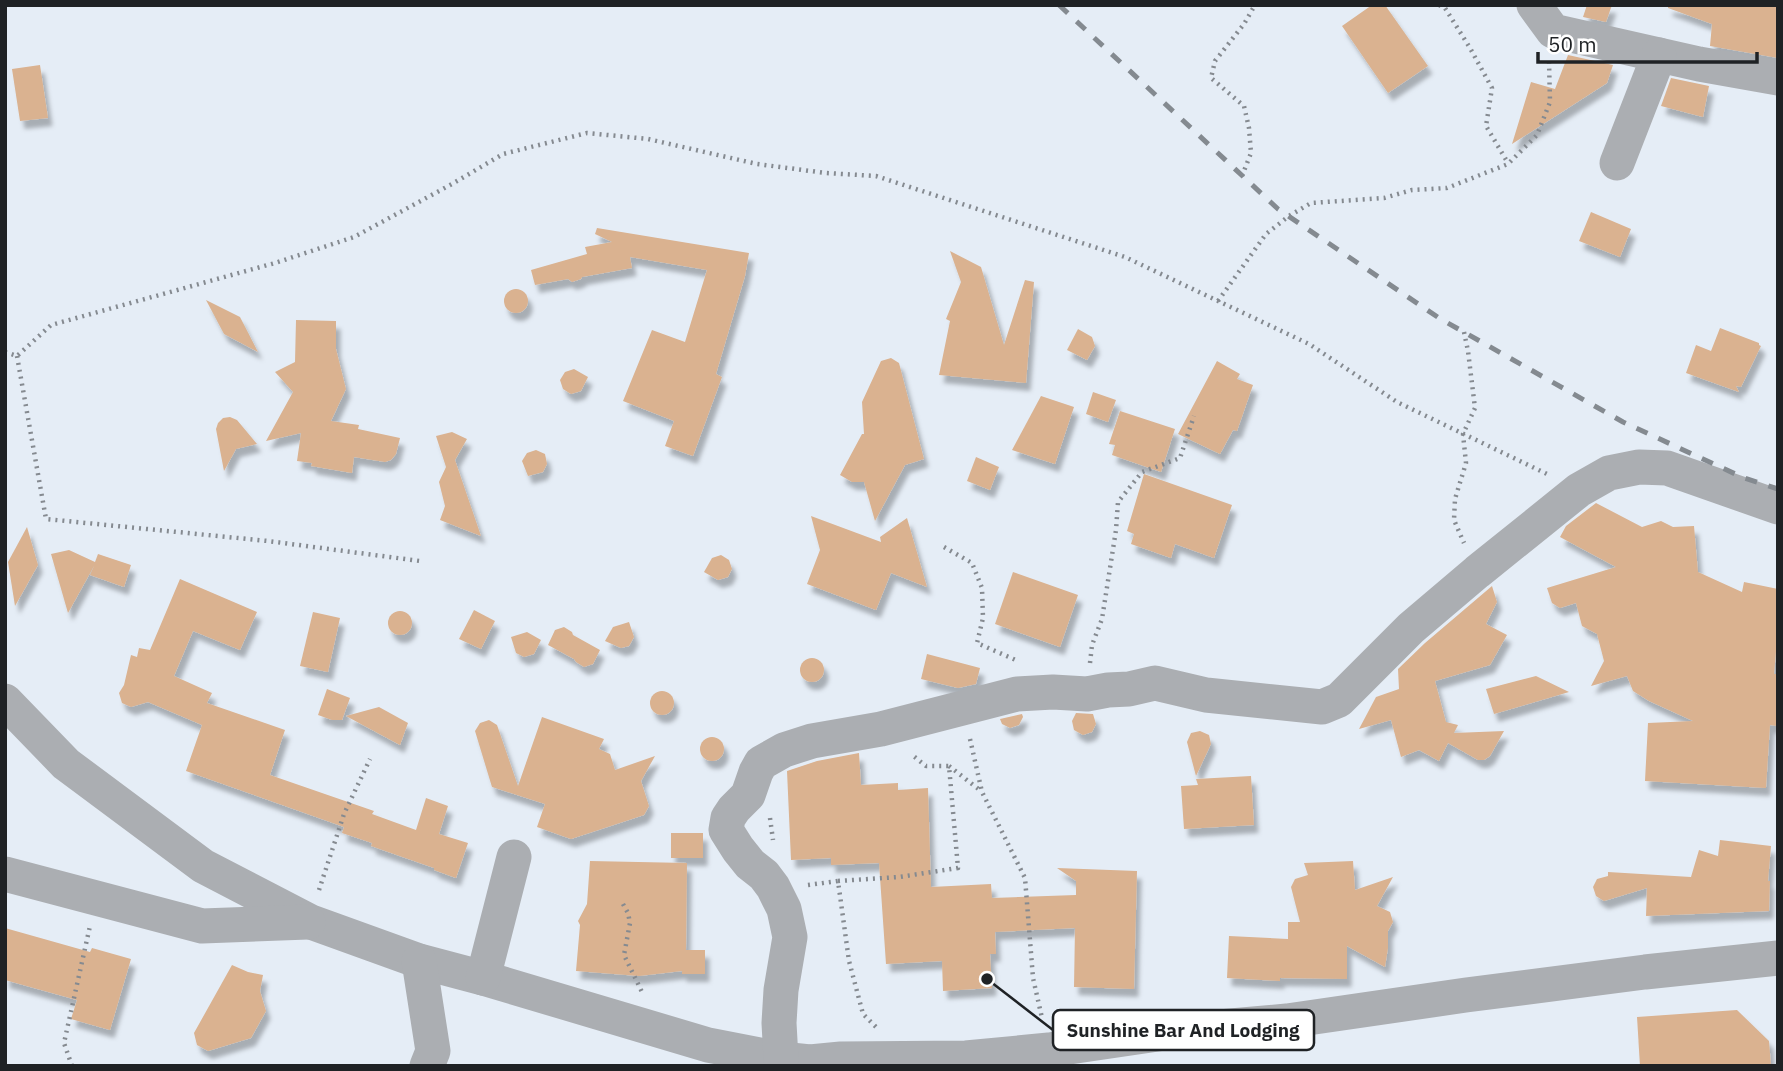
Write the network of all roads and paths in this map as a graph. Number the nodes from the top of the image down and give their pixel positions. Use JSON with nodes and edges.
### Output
{"nodes":[{"id":1,"x":1255,"y":5,"type":"edge"},
{"id":2,"x":1439,"y":5,"type":"edge"},
{"id":3,"x":1543,"y":18,"type":"edge"},
{"id":4,"x":1658,"y":55,"type":"junction"},
{"id":5,"x":1778,"y":78,"type":"edge"},
{"id":6,"x":1617,"y":163,"type":"dead end"},
{"id":7,"x":1508,"y":164,"type":"junction"},
{"id":8,"x":1242,"y":176,"type":"dead end"},
{"id":9,"x":1219,"y":301,"type":"junction"},
{"id":10,"x":1464,"y":332,"type":"dead end"},
{"id":11,"x":5,"y":352,"type":"edge"},
{"id":12,"x":17,"y":356,"type":"junction"},
{"id":13,"x":1194,"y":416,"type":"dead end"},
{"id":14,"x":1463,"y":435,"type":"junction"},
{"id":15,"x":1579,"y":490,"type":"junction"},
{"id":16,"x":1778,"y":507,"type":"edge"},
{"id":17,"x":944,"y":547,"type":"dead end"},
{"id":18,"x":420,"y":561,"type":"dead end"},
{"id":19,"x":1477,"y":572,"type":"junction"},
{"id":20,"x":1018,"y":661,"type":"dead end"},
{"id":21,"x":1087,"y":694,"type":"junction"},
{"id":22,"x":5,"y":701,"type":"edge"},
{"id":23,"x":964,"y":708,"type":"junction"},
{"id":24,"x":881,"y":729,"type":"junction"},
{"id":25,"x":370,"y":760,"type":"dead end"},
{"id":26,"x":948,"y":766,"type":"junction"},
{"id":27,"x":982,"y":792,"type":"junction"},
{"id":28,"x":771,"y":809,"type":"dead end"},
{"id":29,"x":773,"y":842,"type":"dead end"},
{"id":30,"x":514,"y":857,"type":"dead end"},
{"id":31,"x":5,"y":874,"type":"edge"},
{"id":32,"x":838,"y":881,"type":"junction"},
{"id":33,"x":804,"y":886,"type":"dead end"},
{"id":34,"x":96,"y":898,"type":"junction"},
{"id":35,"x":623,"y":904,"type":"dead end"},
{"id":36,"x":311,"y":922,"type":"junction"},
{"id":37,"x":1778,"y":958,"type":"edge"},
{"id":38,"x":419,"y":961,"type":"junction"},
{"id":39,"x":483,"y":978,"type":"junction"},
{"id":40,"x":643,"y":994,"type":"dead end"},
{"id":41,"x":1049,"y":1050,"type":"junction"},
{"id":42,"x":909,"y":1058,"type":"junction"},
{"id":43,"x":780,"y":1059,"type":"junction"},
{"id":44,"x":966,"y":1062,"type":"edge"},
{"id":45,"x":72,"y":1066,"type":"edge"},
{"id":46,"x":427,"y":1066,"type":"edge"}],
"edges":[{"from":1,"to":8,"type":"path"},
{"from":2,"to":7,"type":"path"},
{"from":3,"to":4,"type":"street"},
{"from":3,"to":7,"type":"path"},
{"from":4,"to":5,"type":"street"},
{"from":4,"to":6,"type":"street"},
{"from":7,"to":9,"type":"path"},
{"from":9,"to":12,"type":"path"},
{"from":9,"to":14,"type":"path"},
{"from":10,"to":14,"type":"path"},
{"from":11,"to":12,"type":"path"},
{"from":12,"to":18,"type":"path"},
{"from":13,"to":21,"type":"path"},
{"from":14,"to":15,"type":"path"},
{"from":14,"to":19,"type":"path"},
{"from":15,"to":16,"type":"street"},
{"from":15,"to":19,"type":"street"},
{"from":17,"to":20,"type":"path"},
{"from":19,"to":21,"type":"street"},
{"from":21,"to":23,"type":"street"},
{"from":22,"to":36,"type":"street"},
{"from":23,"to":24,"type":"street"},
{"from":23,"to":27,"type":"path"},
{"from":24,"to":26,"type":"path"},
{"from":24,"to":43,"type":"street"},
{"from":25,"to":36,"type":"path"},
{"from":26,"to":27,"type":"path"},
{"from":26,"to":32,"type":"path"},
{"from":27,"to":41,"type":"path"},
{"from":28,"to":29,"type":"path"},
{"from":30,"to":39,"type":"street"},
{"from":31,"to":34,"type":"street"},
{"from":32,"to":33,"type":"path"},
{"from":32,"to":42,"type":"path"},
{"from":34,"to":36,"type":"street"},
{"from":34,"to":45,"type":"path"},
{"from":35,"to":40,"type":"path"},
{"from":36,"to":38,"type":"street"},
{"from":37,"to":41,"type":"street"},
{"from":38,"to":39,"type":"street"},
{"from":38,"to":46,"type":"street"},
{"from":39,"to":43,"type":"street"},
{"from":41,"to":44,"type":"street"},
{"from":42,"to":43,"type":"street"},
{"from":42,"to":44,"type":"street"}]}
